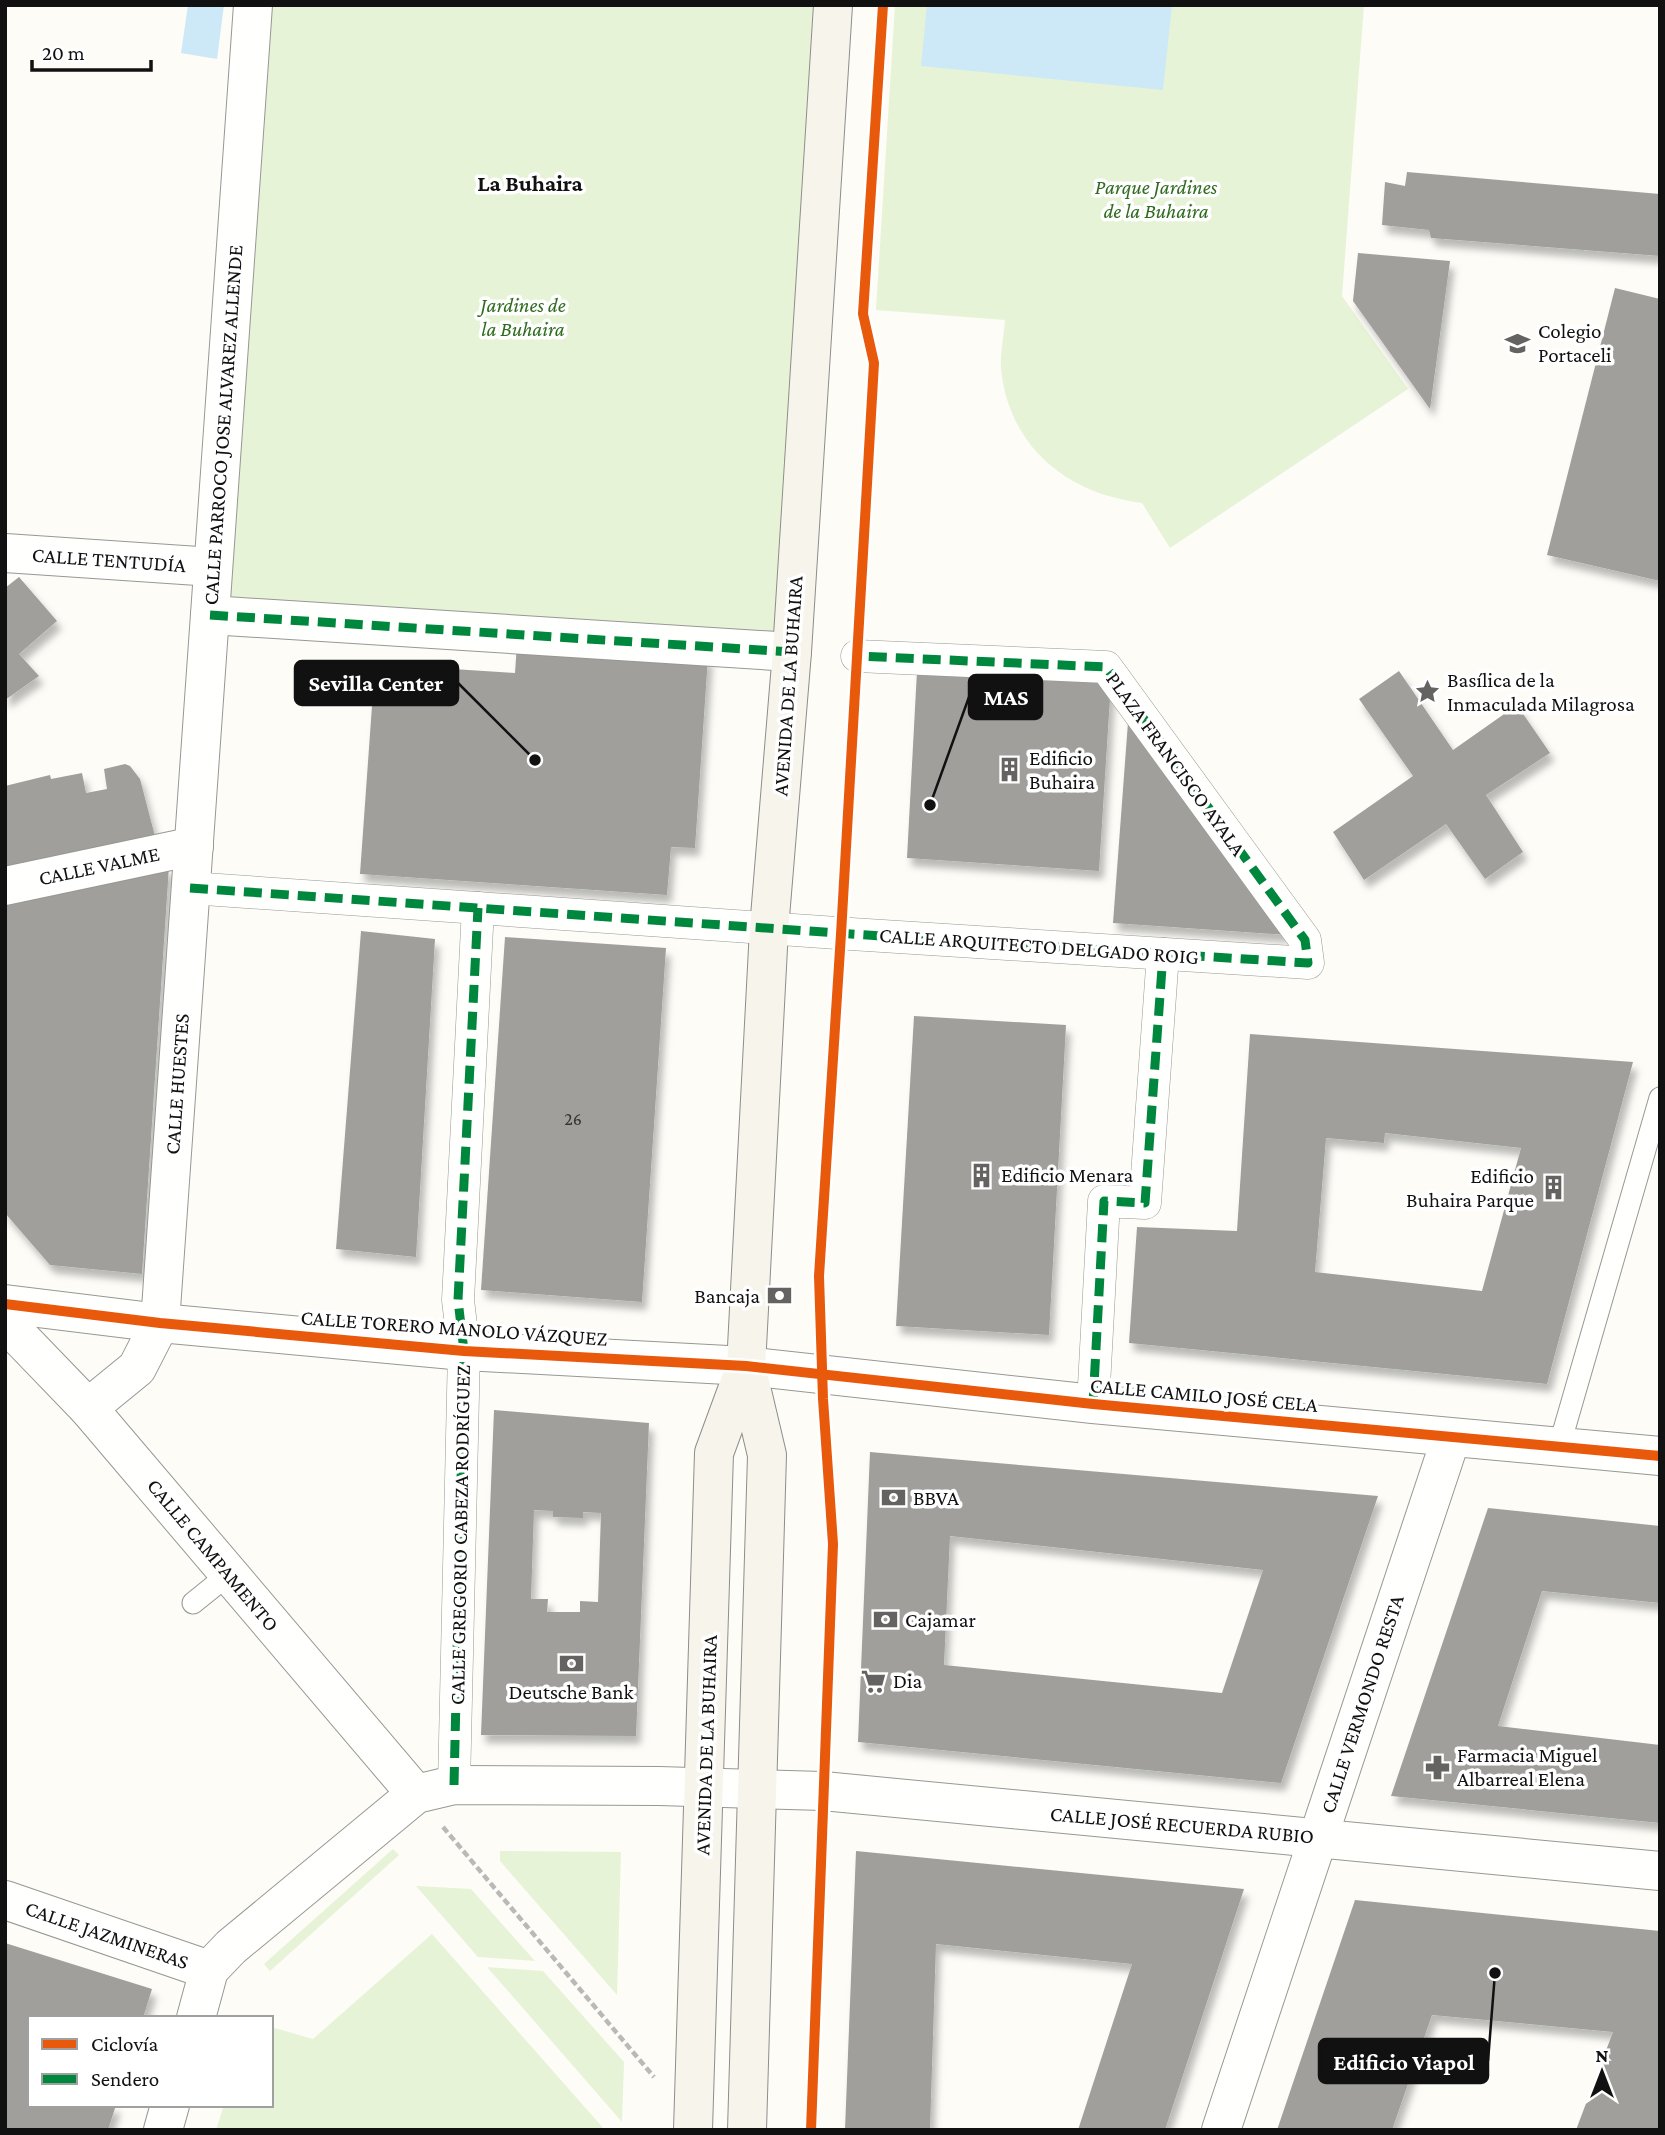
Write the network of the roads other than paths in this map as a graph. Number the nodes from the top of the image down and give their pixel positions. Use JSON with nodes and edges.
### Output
{"nodes":[{"id":1,"x":253,"y":5,"type":"edge"},
{"id":2,"x":833,"y":5,"type":"edge"},
{"id":3,"x":5,"y":553,"type":"edge"},
{"id":4,"x":213,"y":567,"type":"junction"},
{"id":5,"x":210,"y":615,"type":"junction"},
{"id":6,"x":792,"y":652,"type":"junction"},
{"id":7,"x":857,"y":656,"type":"dead end"},
{"id":8,"x":194,"y":846,"type":"junction"},
{"id":9,"x":5,"y":887,"type":"edge"},
{"id":10,"x":190,"y":888,"type":"junction"},
{"id":11,"x":478,"y":908,"type":"junction"},
{"id":12,"x":769,"y":929,"type":"junction"},
{"id":13,"x":1163,"y":954,"type":"junction"},
{"id":14,"x":1308,"y":963,"type":"joint"},
{"id":15,"x":1660,"y":1098,"type":"edge"},
{"id":16,"x":5,"y":1304,"type":"edge"},
{"id":17,"x":5,"y":1322,"type":"edge"},
{"id":18,"x":160,"y":1323,"type":"junction"},
{"id":19,"x":464,"y":1350,"type":"junction"},
{"id":20,"x":746,"y":1366,"type":"junction"},
{"id":21,"x":1093,"y":1404,"type":"junction"},
{"id":22,"x":88,"y":1408,"type":"junction"},
{"id":23,"x":1451,"y":1438,"type":"junction"},
{"id":24,"x":1559,"y":1447,"type":"junction"},
{"id":25,"x":1660,"y":1456,"type":"edge"},
{"id":26,"x":229,"y":1574,"type":"junction"},
{"id":27,"x":192,"y":1603,"type":"dead end"},
{"id":28,"x":454,"y":1785,"type":"junction"},
{"id":29,"x":704,"y":1788,"type":"junction"},
{"id":30,"x":757,"y":1789,"type":"junction"},
{"id":31,"x":416,"y":1794,"type":"junction"},
{"id":32,"x":1318,"y":1838,"type":"junction"},
{"id":33,"x":1660,"y":1871,"type":"edge"},
{"id":34,"x":5,"y":1900,"type":"edge"},
{"id":35,"x":209,"y":1970,"type":"junction"},
{"id":36,"x":196,"y":2016,"type":"edge"},
{"id":37,"x":169,"y":2107,"type":"edge"},
{"id":38,"x":693,"y":2127,"type":"edge"},
{"id":39,"x":163,"y":2130,"type":"edge"},
{"id":40,"x":747,"y":2130,"type":"edge"},
{"id":41,"x":1221,"y":2130,"type":"edge"}],
"edges":[{"from":1,"to":4,"type":"street","name":"CALLE PARROCO JOSE ALVAREZ ALLENDE"},
{"from":2,"to":6,"type":"main road","name":"AVENIDA DE LA BUHAIRA"},
{"from":3,"to":4,"type":"street","name":"CALLE TENTUDÍA"},
{"from":4,"to":5,"type":"street","name":"CALLE PARROCO JOSE ALVAREZ ALLENDE"},
{"from":5,"to":6,"type":"street"},
{"from":5,"to":8,"type":"street","name":"CALLE PARROCO JOSE ALVAREZ ALLENDE"},
{"from":6,"to":12,"type":"main road","name":"AVENIDA DE LA BUHAIRA"},
{"from":7,"to":14,"type":"street","name":"PLAZA FRANCISCO AYALA"},
{"from":8,"to":9,"type":"street","name":"CALLE VALME"},
{"from":8,"to":10,"type":"street","name":"CALLE HUESTES"},
{"from":10,"to":11,"type":"street","name":"CALLE ARQUITECTO DELGADO ROIG"},
{"from":10,"to":18,"type":"street","name":"CALLE HUESTES"},
{"from":11,"to":12,"type":"street","name":"CALLE ARQUITECTO DELGADO ROIG"},
{"from":11,"to":19,"type":"street","name":"CALLE GREGORIO CABEZA RODRÍGUEZ"},
{"from":12,"to":13,"type":"street","name":"CALLE ARQUITECTO DELGADO ROIG"},
{"from":12,"to":20,"type":"main road","name":"AVENIDA DE LA BUHAIRA"},
{"from":13,"to":14,"type":"street","name":"CALLE ARQUITECTO DELGADO ROIG"},
{"from":13,"to":21,"type":"street"},
{"from":15,"to":24,"type":"lane"},
{"from":16,"to":18,"type":"street","name":"CALLE TORERO MANOLO VÁZQUEZ"},
{"from":17,"to":22,"type":"street","name":"CALLE CAMPAMENTO"},
{"from":18,"to":19,"type":"street","name":"CALLE TORERO MANOLO VÁZQUEZ"},
{"from":18,"to":22,"type":"street"},
{"from":19,"to":20,"type":"street","name":"CALLE TORERO MANOLO VÁZQUEZ"},
{"from":19,"to":28,"type":"street","name":"CALLE GREGORIO CABEZA RODRÍGUEZ"},
{"from":20,"to":21,"type":"street","name":"CALLE CAMILO JOSÉ CELA"},
{"from":20,"to":29,"type":"main road","name":"AVENIDA DE LA BUHAIRA"},
{"from":20,"to":30,"type":"main road","name":"AVENIDA DE LA BUHAIRA"},
{"from":21,"to":23,"type":"street","name":"CALLE CAMILO JOSÉ CELA"},
{"from":22,"to":26,"type":"street","name":"CALLE CAMPAMENTO"},
{"from":23,"to":24,"type":"street","name":"CALLE CAMILO JOSÉ CELA"},
{"from":23,"to":32,"type":"street","name":"CALLE VERMONDO RESTA"},
{"from":24,"to":25,"type":"street","name":"CALLE CAMILO JOSÉ CELA"},
{"from":26,"to":27,"type":"lane"},
{"from":26,"to":31,"type":"street","name":"CALLE CAMPAMENTO"},
{"from":28,"to":29,"type":"street","name":"CALLE JOSÉ RECUERDA RUBIO"},
{"from":28,"to":31,"type":"street","name":"CALLE JOSÉ RECUERDA RUBIO"},
{"from":29,"to":30,"type":"street","name":"CALLE JOSÉ RECUERDA RUBIO"},
{"from":29,"to":38,"type":"main road","name":"AVENIDA DE LA BUHAIRA"},
{"from":30,"to":32,"type":"street","name":"CALLE JOSÉ RECUERDA RUBIO"},
{"from":30,"to":40,"type":"main road","name":"AVENIDA DE LA BUHAIRA"},
{"from":31,"to":35,"type":"street"},
{"from":32,"to":33,"type":"street","name":"CALLE JOSÉ RECUERDA RUBIO"},
{"from":32,"to":41,"type":"street","name":"CALLE VERMONDO RESTA"},
{"from":34,"to":35,"type":"street","name":"CALLE JAZMINERAS"},
{"from":35,"to":36,"type":"street"},
{"from":37,"to":39,"type":"street"}]}
